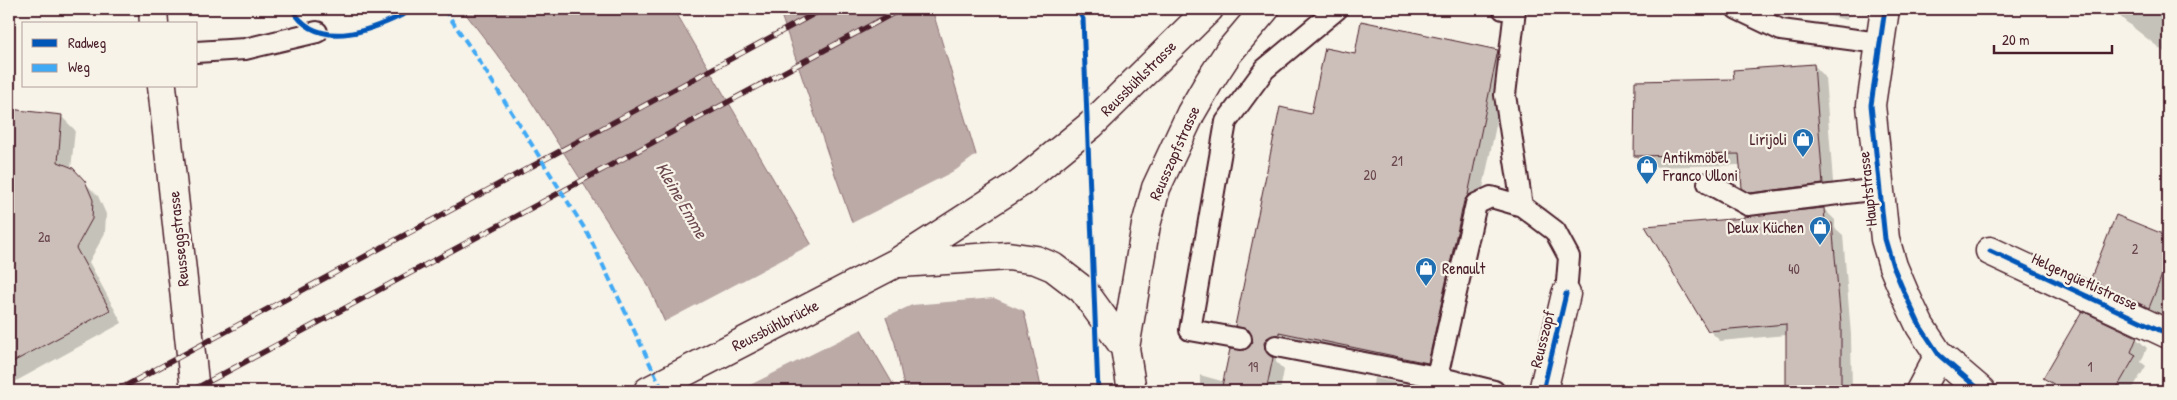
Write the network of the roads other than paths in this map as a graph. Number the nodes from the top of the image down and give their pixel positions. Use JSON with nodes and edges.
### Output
{"nodes":[{"id":1,"x":153,"y":9,"type":"edge"},
{"id":2,"x":1209,"y":9,"type":"edge"},
{"id":3,"x":1265,"y":9,"type":"edge"},
{"id":4,"x":1338,"y":9,"type":"edge"},
{"id":5,"x":1503,"y":9,"type":"edge"},
{"id":6,"x":1737,"y":9,"type":"edge"},
{"id":7,"x":1885,"y":9,"type":"edge"},
{"id":8,"x":154,"y":22,"type":"edge"},
{"id":9,"x":317,"y":32,"type":"dead end"},
{"id":10,"x":1879,"y":43,"type":"junction"},
{"id":11,"x":198,"y":52,"type":"edge"},
{"id":12,"x":162,"y":88,"type":"edge"},
{"id":13,"x":1020,"y":183,"type":"joint"},
{"id":14,"x":1708,"y":183,"type":"dead end"},
{"id":15,"x":1879,"y":189,"type":"junction"},
{"id":16,"x":1522,"y":206,"type":"junction"},
{"id":17,"x":1990,"y":251,"type":"dead end"},
{"id":18,"x":896,"y":263,"type":"junction"},
{"id":19,"x":1053,"y":267,"type":"joint"},
{"id":20,"x":1566,"y":294,"type":"joint"},
{"id":21,"x":2168,"y":334,"type":"edge"},
{"id":22,"x":1241,"y":339,"type":"dead end"},
{"id":23,"x":1276,"y":346,"type":"dead end"},
{"id":24,"x":1125,"y":348,"type":"junction"},
{"id":25,"x":1939,"y":355,"type":"junction"},
{"id":26,"x":1437,"y":378,"type":"junction"},
{"id":27,"x":647,"y":390,"type":"edge"},
{"id":28,"x":195,"y":391,"type":"edge"},
{"id":29,"x":1132,"y":391,"type":"edge"},
{"id":30,"x":1494,"y":391,"type":"edge"},
{"id":31,"x":1543,"y":391,"type":"edge"},
{"id":32,"x":1920,"y":391,"type":"edge"},
{"id":33,"x":1981,"y":391,"type":"edge"}],
"edges":[{"from":1,"to":8,"type":"main road"},
{"from":2,"to":13,"type":"main road","name":"Reussbühlstrasse"},
{"from":3,"to":24,"type":"main road","name":"Reusszopfstrasse"},
{"from":4,"to":22,"type":"lane"},
{"from":5,"to":16,"type":"lane"},
{"from":6,"to":10,"type":"lane"},
{"from":7,"to":10,"type":"main road","name":"Hauptstrasse"},
{"from":9,"to":11,"type":"lane"},
{"from":10,"to":15,"type":"main road","name":"Hauptstrasse"},
{"from":12,"to":28,"type":"main road","name":"Reusseggstrasse"},
{"from":13,"to":18,"type":"main road","name":"Reussbühlbrücke"},
{"from":14,"to":15,"type":"lane"},
{"from":15,"to":25,"type":"main road","name":"Hauptstrasse"},
{"from":16,"to":20,"type":"lane"},
{"from":16,"to":26,"type":"lane"},
{"from":17,"to":21,"type":"main road","name":"Helgengüetlistrasse"},
{"from":18,"to":19,"type":"main road","name":"Reussbühlbrücke"},
{"from":18,"to":27,"type":"main road","name":"Reussbühlbrücke"},
{"from":19,"to":24,"type":"main road","name":"Reusszopfstrasse"},
{"from":20,"to":31,"type":"main road","name":"Reusszopf"},
{"from":23,"to":26,"type":"lane"},
{"from":24,"to":29,"type":"main road","name":"Reusszopfstrasse"},
{"from":25,"to":32,"type":"main road"},
{"from":25,"to":33,"type":"main road","name":"Hauptstrasse"},
{"from":26,"to":30,"type":"lane"}]}
